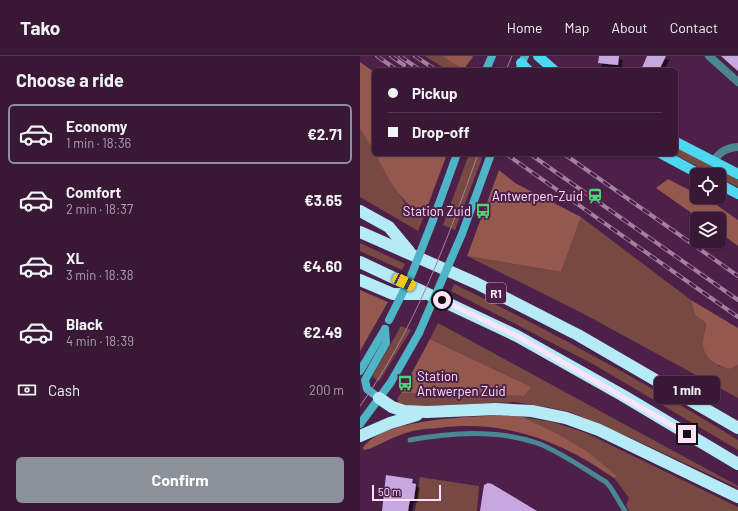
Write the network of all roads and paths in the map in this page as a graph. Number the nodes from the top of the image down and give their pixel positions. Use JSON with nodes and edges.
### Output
{"nodes":[{"id":1,"x":487,"y":56,"type":"edge"},
{"id":2,"x":492,"y":56,"type":"edge"},
{"id":3,"x":538,"y":56,"type":"edge"},
{"id":4,"x":709,"y":56,"type":"edge"},
{"id":5,"x":486,"y":68,"type":"edge"},
{"id":6,"x":486,"y":68,"type":"edge"},
{"id":7,"x":552,"y":68,"type":"edge"},
{"id":8,"x":738,"y":82,"type":"edge"},
{"id":9,"x":678,"y":143,"type":"edge"},
{"id":10,"x":738,"y":147,"type":"edge"},
{"id":11,"x":456,"y":156,"type":"edge"},
{"id":12,"x":490,"y":156,"type":"edge"},
{"id":13,"x":666,"y":156,"type":"edge"},
{"id":14,"x":713,"y":162,"type":"junction"},
{"id":15,"x":690,"y":169,"type":"edge"},
{"id":16,"x":738,"y":174,"type":"edge"},
{"id":17,"x":726,"y":188,"type":"edge"},
{"id":18,"x":738,"y":194,"type":"edge"},
{"id":19,"x":360,"y":211,"type":"edge"},
{"id":20,"x":360,"y":232,"type":"edge"},
{"id":21,"x":411,"y":254,"type":"junction"},
{"id":22,"x":360,"y":262,"type":"edge"},
{"id":23,"x":360,"y":280,"type":"edge"},
{"id":24,"x":429,"y":294,"type":"junction"},
{"id":25,"x":385,"y":329,"type":"junction"},
{"id":26,"x":360,"y":371,"type":"edge"},
{"id":27,"x":379,"y":398,"type":"junction"},
{"id":28,"x":427,"y":412,"type":"junction"},
{"id":29,"x":360,"y":424,"type":"edge"},
{"id":30,"x":738,"y":428,"type":"edge"},
{"id":31,"x":360,"y":436,"type":"edge"},
{"id":32,"x":410,"y":440,"type":"dead end"},
{"id":33,"x":738,"y":464,"type":"edge"},
{"id":34,"x":738,"y":497,"type":"edge"},
{"id":35,"x":625,"y":511,"type":"edge"}],
"edges":[{"from":1,"to":5,"type":"main road"},
{"from":2,"to":6,"type":"main road"},
{"from":3,"to":7,"type":"main road"},
{"from":4,"to":8,"type":"street"},
{"from":9,"to":14,"type":"main road"},
{"from":10,"to":14,"type":"street"},
{"from":11,"to":25,"type":"main road","bridge":true},
{"from":12,"to":27,"type":"main road","bridge":true},
{"from":13,"to":15,"type":"main road"},
{"from":14,"to":16,"type":"main road"},
{"from":17,"to":18,"type":"main road"},
{"from":19,"to":21,"type":"highway"},
{"from":20,"to":21,"type":"highway","number":"R1"},
{"from":21,"to":30,"type":"highway","number":"R1"},
{"from":22,"to":24,"type":"highway","number":"R1"},
{"from":23,"to":24,"type":"highway"},
{"from":24,"to":33,"type":"highway","number":"R1"},
{"from":25,"to":26,"type":"main road"},
{"from":25,"to":27,"type":"main road"},
{"from":27,"to":28,"type":"highway"},
{"from":27,"to":29,"type":"main road"},
{"from":28,"to":31,"type":"highway"},
{"from":28,"to":34,"type":"highway"},
{"from":32,"to":35,"type":"lane"}]}
